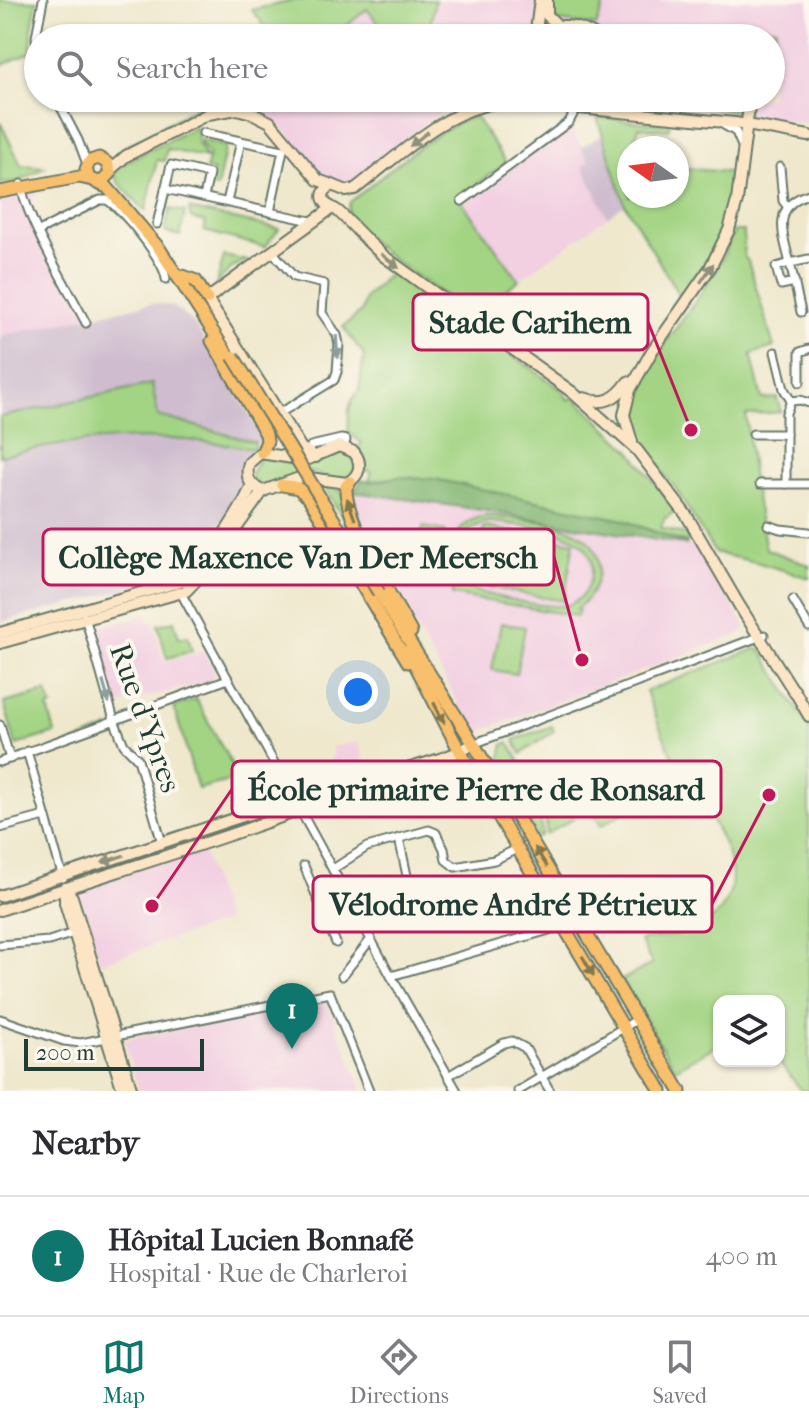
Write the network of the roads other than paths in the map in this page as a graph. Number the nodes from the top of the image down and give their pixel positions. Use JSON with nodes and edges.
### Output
{"nodes":[{"id":1,"x":43,"y":0,"type":"edge"},
{"id":2,"x":540,"y":0,"type":"edge"},
{"id":3,"x":547,"y":0,"type":"edge"},
{"id":4,"x":38,"y":24,"type":"edge"},
{"id":5,"x":537,"y":24,"type":"edge"},
{"id":6,"x":556,"y":24,"type":"edge"},
{"id":7,"x":63,"y":112,"type":"edge"},
{"id":8,"x":220,"y":112,"type":"edge"},
{"id":9,"x":248,"y":112,"type":"edge"},
{"id":10,"x":466,"y":112,"type":"edge"},
{"id":11,"x":574,"y":112,"type":"edge"},
{"id":12,"x":621,"y":112,"type":"edge"},
{"id":13,"x":659,"y":112,"type":"edge"},
{"id":14,"x":750,"y":112,"type":"edge"},
{"id":15,"x":756,"y":112,"type":"edge"},
{"id":16,"x":682,"y":119,"type":"junction"},
{"id":17,"x":721,"y":123,"type":"junction"},
{"id":18,"x":748,"y":125,"type":"junction"},
{"id":19,"x":774,"y":129,"type":"junction"},
{"id":20,"x":203,"y":133,"type":"dead end"},
{"id":21,"x":809,"y":133,"type":"edge"},
{"id":22,"x":241,"y":141,"type":"junction"},
{"id":23,"x":134,"y":152,"type":"junction"},
{"id":24,"x":298,"y":157,"type":"junction"},
{"id":25,"x":743,"y":160,"type":"junction"},
{"id":26,"x":780,"y":167,"type":"dead end"},
{"id":27,"x":93,"y":168,"type":"junction"},
{"id":28,"x":110,"y":172,"type":"junction"},
{"id":29,"x":332,"y":185,"type":"junction"},
{"id":30,"x":22,"y":186,"type":"junction"},
{"id":31,"x":0,"y":189,"type":"edge"},
{"id":32,"x":165,"y":189,"type":"junction"},
{"id":33,"x":343,"y":189,"type":"junction"},
{"id":34,"x":809,"y":194,"type":"edge"},
{"id":35,"x":204,"y":197,"type":"junction"},
{"id":36,"x":462,"y":201,"type":"dead end"},
{"id":37,"x":227,"y":202,"type":"junction"},
{"id":38,"x":328,"y":203,"type":"junction"},
{"id":39,"x":788,"y":207,"type":"junction"},
{"id":40,"x":270,"y":212,"type":"junction"},
{"id":41,"x":311,"y":221,"type":"junction"},
{"id":42,"x":157,"y":224,"type":"dead end"},
{"id":43,"x":39,"y":231,"type":"junction"},
{"id":44,"x":272,"y":251,"type":"junction"},
{"id":45,"x":809,"y":259,"type":"edge"},
{"id":46,"x":790,"y":263,"type":"junction"},
{"id":47,"x":166,"y":279,"type":"dead end"},
{"id":48,"x":795,"y":282,"type":"junction"},
{"id":49,"x":202,"y":303,"type":"junction"},
{"id":50,"x":801,"y":312,"type":"dead end"},
{"id":51,"x":86,"y":323,"type":"dead end"},
{"id":52,"x":209,"y":324,"type":"junction"},
{"id":53,"x":809,"y":349,"type":"edge"},
{"id":54,"x":652,"y":351,"type":"junction"},
{"id":55,"x":775,"y":352,"type":"dead end"},
{"id":56,"x":232,"y":357,"type":"junction"},
{"id":57,"x":800,"y":382,"type":"dead end"},
{"id":58,"x":572,"y":392,"type":"junction"},
{"id":59,"x":791,"y":401,"type":"junction"},
{"id":60,"x":809,"y":403,"type":"edge"},
{"id":61,"x":280,"y":413,"type":"junction"},
{"id":62,"x":753,"y":434,"type":"dead end"},
{"id":63,"x":786,"y":434,"type":"junction"},
{"id":64,"x":345,"y":443,"type":"junction"},
{"id":65,"x":356,"y":443,"type":"dead end"},
{"id":66,"x":637,"y":450,"type":"junction"},
{"id":67,"x":314,"y":451,"type":"junction"},
{"id":68,"x":262,"y":453,"type":"junction"},
{"id":69,"x":350,"y":482,"type":"junction"},
{"id":70,"x":252,"y":484,"type":"junction"},
{"id":71,"x":760,"y":484,"type":"dead end"},
{"id":72,"x":786,"y":484,"type":"junction"},
{"id":73,"x":809,"y":484,"type":"edge"},
{"id":74,"x":282,"y":485,"type":"junction"},
{"id":75,"x":263,"y":491,"type":"junction"},
{"id":76,"x":768,"y":525,"type":"dead end"},
{"id":77,"x":809,"y":532,"type":"edge"},
{"id":78,"x":213,"y":555,"type":"junction"},
{"id":79,"x":179,"y":589,"type":"junction"},
{"id":80,"x":793,"y":600,"type":"dead end"},
{"id":81,"x":85,"y":615,"type":"junction"},
{"id":82,"x":806,"y":615,"type":"edge"},
{"id":83,"x":809,"y":627,"type":"edge"},
{"id":84,"x":0,"y":633,"type":"edge"},
{"id":85,"x":761,"y":636,"type":"junction"},
{"id":86,"x":0,"y":643,"type":"edge"},
{"id":87,"x":228,"y":679,"type":"junction"},
{"id":88,"x":429,"y":682,"type":"junction"},
{"id":89,"x":809,"y":716,"type":"edge"},
{"id":90,"x":114,"y":720,"type":"junction"},
{"id":91,"x":0,"y":725,"type":"edge"},
{"id":92,"x":473,"y":744,"type":"junction"},
{"id":93,"x":459,"y":749,"type":"junction"},
{"id":94,"x":27,"y":751,"type":"junction"},
{"id":95,"x":10,"y":759,"type":"junction"},
{"id":96,"x":0,"y":762,"type":"edge"},
{"id":97,"x":296,"y":805,"type":"junction"},
{"id":98,"x":45,"y":816,"type":"junction"},
{"id":99,"x":0,"y":828,"type":"edge"},
{"id":100,"x":399,"y":838,"type":"junction"},
{"id":101,"x":162,"y":843,"type":"junction"},
{"id":102,"x":519,"y":848,"type":"junction"},
{"id":103,"x":304,"y":866,"type":"dead end"},
{"id":104,"x":335,"y":873,"type":"junction"},
{"id":105,"x":62,"y":875,"type":"junction"},
{"id":106,"x":65,"y":888,"type":"junction"},
{"id":107,"x":0,"y":896,"type":"edge"},
{"id":108,"x":413,"y":904,"type":"dead end"},
{"id":109,"x":0,"y":910,"type":"edge"},
{"id":110,"x":326,"y":919,"type":"junction"},
{"id":111,"x":580,"y":921,"type":"junction"},
{"id":112,"x":565,"y":927,"type":"junction"},
{"id":113,"x":74,"y":933,"type":"junction"},
{"id":114,"x":371,"y":939,"type":"junction"},
{"id":115,"x":336,"y":943,"type":"dead end"},
{"id":116,"x":0,"y":945,"type":"edge"},
{"id":117,"x":342,"y":976,"type":"dead end"},
{"id":118,"x":391,"y":976,"type":"junction"},
{"id":119,"x":0,"y":1019,"type":"edge"},
{"id":120,"x":638,"y":1019,"type":"junction"},
{"id":121,"x":624,"y":1028,"type":"junction"},
{"id":122,"x":110,"y":1036,"type":"junction"},
{"id":123,"x":448,"y":1076,"type":"junction"},
{"id":124,"x":541,"y":1077,"type":"junction"},
{"id":125,"x":123,"y":1091,"type":"edge"},
{"id":126,"x":132,"y":1091,"type":"edge"},
{"id":127,"x":369,"y":1091,"type":"edge"},
{"id":128,"x":457,"y":1091,"type":"edge"},
{"id":129,"x":518,"y":1091,"type":"edge"},
{"id":130,"x":550,"y":1091,"type":"edge"},
{"id":131,"x":661,"y":1091,"type":"edge"},
{"id":132,"x":680,"y":1091,"type":"edge"}],
"edges":[{"from":1,"to":4,"type":"street"},
{"from":2,"to":5,"type":"street"},
{"from":3,"to":6,"type":"street"},
{"from":7,"to":27,"type":"street"},
{"from":8,"to":23,"type":"street"},
{"from":9,"to":24,"type":"street"},
{"from":10,"to":33,"type":"street","one_way":true},
{"from":11,"to":36,"type":"street"},
{"from":12,"to":16,"type":"street"},
{"from":13,"to":16,"type":"street"},
{"from":14,"to":18,"type":"street"},
{"from":15,"to":19,"type":"street"},
{"from":16,"to":17,"type":"street"},
{"from":17,"to":18,"type":"street"},
{"from":17,"to":25,"type":"street"},
{"from":18,"to":19,"type":"street"},
{"from":18,"to":25,"type":"street"},
{"from":19,"to":21,"type":"street"},
{"from":20,"to":22,"type":"street"},
{"from":22,"to":37,"type":"street"},
{"from":22,"to":40,"type":"street"},
{"from":23,"to":27,"type":"street"},
{"from":23,"to":28,"type":"street"},
{"from":24,"to":29,"type":"street"},
{"from":24,"to":38,"type":"street"},
{"from":54,"to":25,"type":"street","one_way":true},
{"from":26,"to":39,"type":"street"},
{"from":27,"to":28,"type":"main road"},
{"from":27,"to":28,"type":"main road"},
{"from":27,"to":30,"type":"main road"},
{"from":27,"to":49,"type":"main road"},
{"from":28,"to":49,"type":"main road"},
{"from":29,"to":33,"type":"street"},
{"from":29,"to":38,"type":"street"},
{"from":30,"to":31,"type":"main road"},
{"from":30,"to":43,"type":"street"},
{"from":32,"to":35,"type":"street"},
{"from":32,"to":35,"type":"street"},
{"from":32,"to":42,"type":"street"},
{"from":33,"to":38,"type":"street"},
{"from":34,"to":39,"type":"street"},
{"from":35,"to":37,"type":"street"},
{"from":37,"to":40,"type":"street"},
{"from":38,"to":41,"type":"street"},
{"from":38,"to":58,"type":"street","one_way":true},
{"from":39,"to":46,"type":"street"},
{"from":40,"to":41,"type":"street"},
{"from":41,"to":44,"type":"street"},
{"from":43,"to":47,"type":"street"},
{"from":43,"to":51,"type":"street"},
{"from":44,"to":49,"type":"street"},
{"from":44,"to":61,"type":"street","one_way":true},
{"from":45,"to":46,"type":"street"},
{"from":46,"to":48,"type":"street"},
{"from":46,"to":48,"type":"street"},
{"from":48,"to":50,"type":"street"},
{"from":49,"to":52,"type":"main road"},
{"from":49,"to":56,"type":"main road"},
{"from":49,"to":61,"type":"street"},
{"from":52,"to":56,"type":"main road"},
{"from":52,"to":68,"type":"main road"},
{"from":53,"to":57,"type":"street"},
{"from":54,"to":58,"type":"street"},
{"from":54,"to":66,"type":"street"},
{"from":55,"to":59,"type":"street"},
{"from":56,"to":88,"type":"main road","bridge":true},
{"from":58,"to":66,"type":"street"},
{"from":59,"to":60,"type":"street"},
{"from":59,"to":63,"type":"street"},
{"from":61,"to":67,"type":"street"},
{"from":62,"to":63,"type":"street"},
{"from":63,"to":72,"type":"street"},
{"from":64,"to":65,"type":"street"},
{"from":64,"to":67,"type":"street"},
{"from":64,"to":69,"type":"street"},
{"from":66,"to":85,"type":"street"},
{"from":67,"to":68,"type":"street"},
{"from":68,"to":70,"type":"street"},
{"from":69,"to":74,"type":"street"},
{"from":88,"to":69,"type":"main road","one_way":true},
{"from":70,"to":75,"type":"street"},
{"from":70,"to":78,"type":"street"},
{"from":71,"to":72,"type":"street"},
{"from":72,"to":73,"type":"street"},
{"from":74,"to":75,"type":"street"},
{"from":74,"to":88,"type":"main road"},
{"from":75,"to":78,"type":"street"},
{"from":76,"to":77,"type":"street"},
{"from":78,"to":79,"type":"street"},
{"from":79,"to":81,"type":"street"},
{"from":79,"to":87,"type":"street"},
{"from":80,"to":82,"type":"street"},
{"from":81,"to":84,"type":"street"},
{"from":81,"to":86,"type":"street"},
{"from":81,"to":90,"type":"street","name":"Rue d'Ypres","one_way":true},
{"from":82,"to":83,"type":"street"},
{"from":85,"to":89,"type":"street"},
{"from":85,"to":92,"type":"street"},
{"from":87,"to":90,"type":"street"},
{"from":87,"to":97,"type":"street"},
{"from":88,"to":92,"type":"main road"},
{"from":88,"to":93,"type":"main road","one_way":true},
{"from":90,"to":94,"type":"street"},
{"from":90,"to":101,"type":"street","name":"Rue d'Ypres"},
{"from":91,"to":95,"type":"street"},
{"from":92,"to":93,"type":"street"},
{"from":111,"to":92,"type":"main road","one_way":true},
{"from":93,"to":97,"type":"street"},
{"from":93,"to":102,"type":"main road"},
{"from":94,"to":95,"type":"street"},
{"from":94,"to":98,"type":"street"},
{"from":95,"to":96,"type":"street"},
{"from":97,"to":101,"type":"street"},
{"from":97,"to":104,"type":"street"},
{"from":97,"to":106,"type":"street"},
{"from":98,"to":99,"type":"street"},
{"from":98,"to":105,"type":"street"},
{"from":100,"to":102,"type":"street"},
{"from":100,"to":104,"type":"street"},
{"from":100,"to":108,"type":"street"},
{"from":101,"to":105,"type":"street","one_way":true},
{"from":102,"to":112,"type":"main road"},
{"from":103,"to":110,"type":"street"},
{"from":104,"to":110,"type":"street"},
{"from":104,"to":114,"type":"street"},
{"from":105,"to":106,"type":"street"},
{"from":105,"to":107,"type":"street"},
{"from":106,"to":109,"type":"street"},
{"from":106,"to":113,"type":"street"},
{"from":106,"to":122,"type":"street"},
{"from":110,"to":115,"type":"street"},
{"from":111,"to":112,"type":"street"},
{"from":111,"to":120,"type":"main road"},
{"from":112,"to":118,"type":"street"},
{"from":112,"to":121,"type":"main road","one_way":true},
{"from":113,"to":116,"type":"street"},
{"from":113,"to":122,"type":"street"},
{"from":114,"to":117,"type":"street"},
{"from":114,"to":118,"type":"street"},
{"from":118,"to":123,"type":"street"},
{"from":119,"to":122,"type":"street"},
{"from":120,"to":121,"type":"street"},
{"from":120,"to":132,"type":"main road"},
{"from":121,"to":124,"type":"street"},
{"from":121,"to":131,"type":"main road"},
{"from":122,"to":125,"type":"street"},
{"from":122,"to":126,"type":"street"},
{"from":122,"to":127,"type":"street"},
{"from":123,"to":124,"type":"street"},
{"from":123,"to":128,"type":"street"},
{"from":124,"to":129,"type":"street"},
{"from":124,"to":130,"type":"street"}]}
